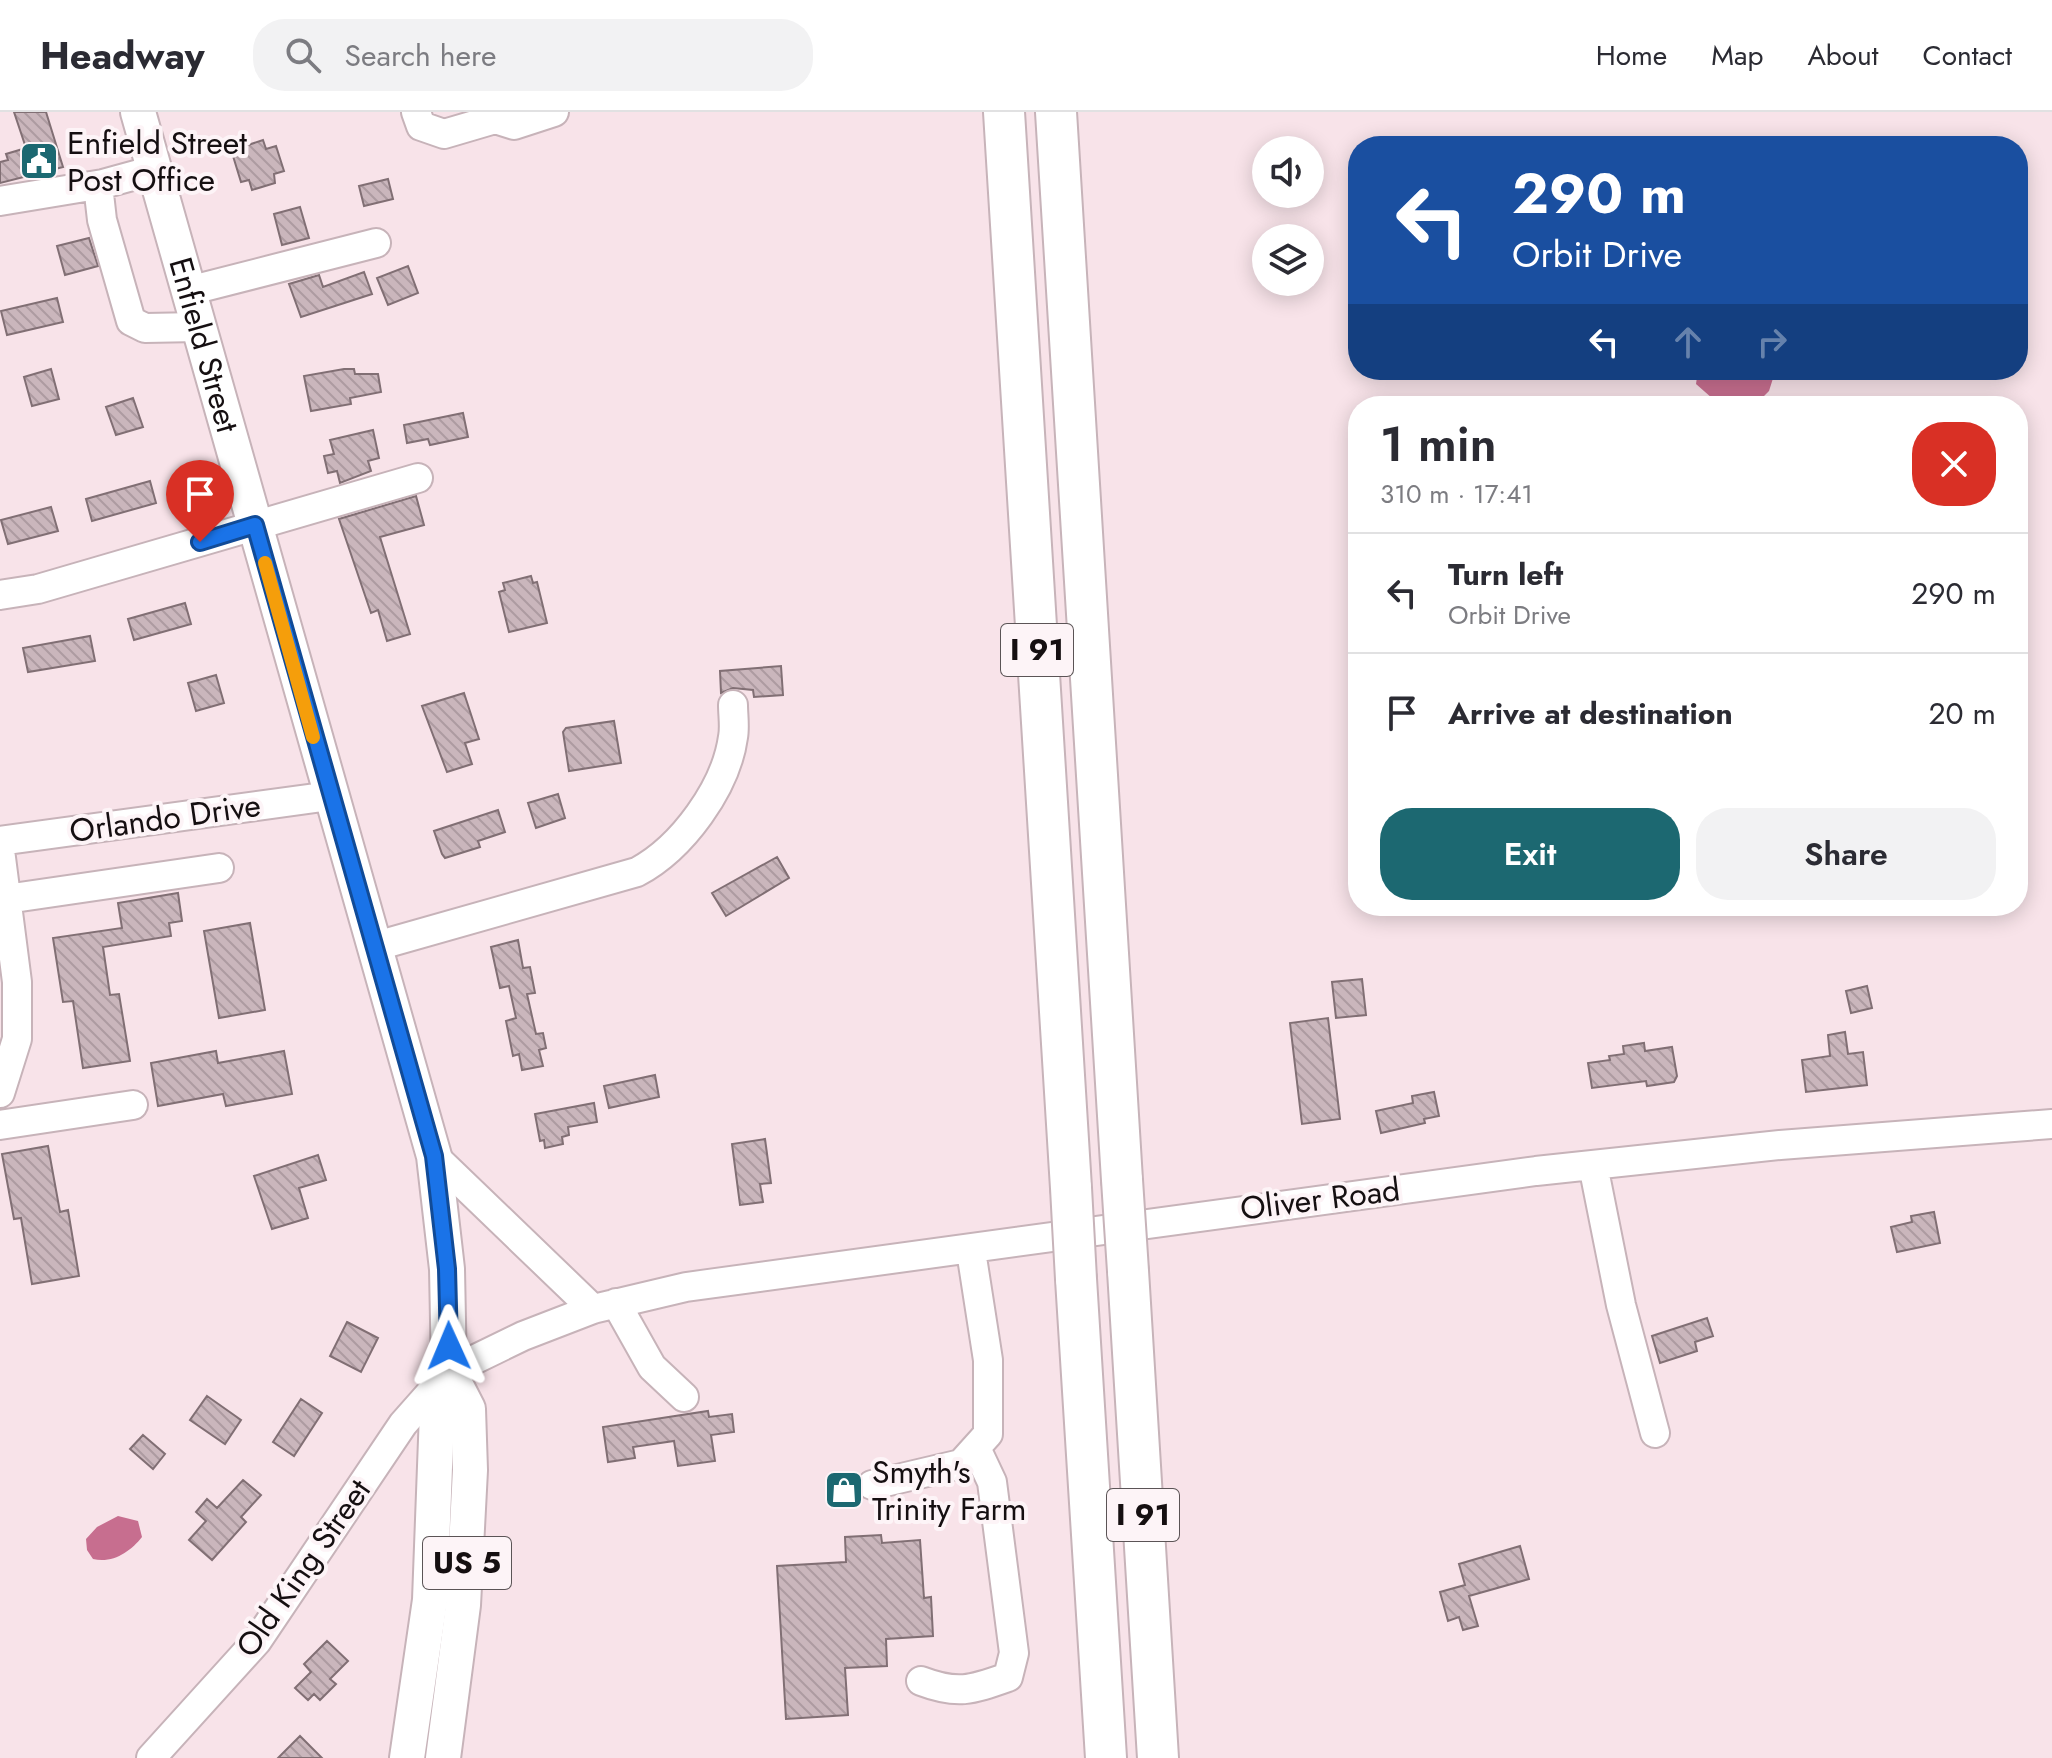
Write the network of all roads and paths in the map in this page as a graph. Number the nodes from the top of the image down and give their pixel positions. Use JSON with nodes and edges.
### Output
{"nodes":[{"id":1,"x":138,"y":112,"type":"edge"},
{"id":2,"x":416,"y":112,"type":"edge"},
{"id":3,"x":554,"y":112,"type":"edge"},
{"id":4,"x":1004,"y":112,"type":"edge"},
{"id":5,"x":1056,"y":112,"type":"edge"},
{"id":6,"x":494,"y":116,"type":"edge"},
{"id":7,"x":154,"y":170,"type":"junction"},
{"id":8,"x":98,"y":185,"type":"junction"},
{"id":9,"x":0,"y":201,"type":"edge"},
{"id":10,"x":376,"y":243,"type":"dead end"},
{"id":11,"x":188,"y":291,"type":"junction"},
{"id":12,"x":199,"y":327,"type":"junction"},
{"id":13,"x":418,"y":478,"type":"dead end"},
{"id":14,"x":255,"y":525,"type":"junction"},
{"id":15,"x":0,"y":595,"type":"edge"},
{"id":16,"x":733,"y":705,"type":"dead end"},
{"id":17,"x":330,"y":796,"type":"junction"},
{"id":18,"x":0,"y":841,"type":"edge"},
{"id":19,"x":0,"y":850,"type":"edge"},
{"id":20,"x":219,"y":868,"type":"dead end"},
{"id":21,"x":3,"y":900,"type":"edge"},
{"id":22,"x":373,"y":947,"type":"junction"},
{"id":23,"x":0,"y":1093,"type":"edge"},
{"id":24,"x":133,"y":1105,"type":"dead end"},
{"id":25,"x":2052,"y":1124,"type":"edge"},
{"id":26,"x":0,"y":1125,"type":"edge"},
{"id":27,"x":434,"y":1156,"type":"junction"},
{"id":28,"x":1593,"y":1165,"type":"junction"},
{"id":29,"x":971,"y":1251,"type":"junction"},
{"id":30,"x":604,"y":1306,"type":"junction"},
{"id":31,"x":449,"y":1372,"type":"junction"},
{"id":32,"x":684,"y":1397,"type":"dead end"},
{"id":33,"x":1655,"y":1433,"type":"dead end"},
{"id":34,"x":976,"y":1448,"type":"junction"},
{"id":35,"x":872,"y":1485,"type":"dead end"},
{"id":36,"x":430,"y":1600,"type":"junction"},
{"id":37,"x":463,"y":1605,"type":"junction"},
{"id":38,"x":921,"y":1681,"type":"dead end"},
{"id":39,"x":151,"y":1758,"type":"edge"},
{"id":40,"x":407,"y":1758,"type":"edge"},
{"id":41,"x":443,"y":1758,"type":"edge"},
{"id":42,"x":1106,"y":1758,"type":"edge"},
{"id":43,"x":1158,"y":1758,"type":"edge"}],
"edges":[{"from":1,"to":7,"type":"main road","name":"Enfield Street","number":"US 5"},
{"from":2,"to":6,"type":"street"},
{"from":3,"to":6,"type":"street"},
{"from":4,"to":42,"type":"highway","number":"I 91","bridge":true},
{"from":5,"to":43,"type":"highway","number":"I 91","bridge":true},
{"from":7,"to":8,"type":"street"},
{"from":7,"to":11,"type":"main road","name":"Enfield Street","number":"US 5"},
{"from":8,"to":9,"type":"street"},
{"from":8,"to":12,"type":"street"},
{"from":10,"to":11,"type":"street"},
{"from":11,"to":12,"type":"main road","name":"Enfield Street","number":"US 5"},
{"from":12,"to":14,"type":"main road","name":"Enfield Street","number":"US 5"},
{"from":13,"to":14,"type":"street"},
{"from":14,"to":15,"type":"street"},
{"from":14,"to":17,"type":"main road","name":"Enfield Street","number":"US 5"},
{"from":16,"to":22,"type":"street"},
{"from":17,"to":18,"type":"street","name":"Orlando Drive"},
{"from":17,"to":22,"type":"main road","name":"Enfield Street","number":"US 5"},
{"from":19,"to":21,"type":"street"},
{"from":20,"to":21,"type":"street"},
{"from":21,"to":23,"type":"street"},
{"from":22,"to":27,"type":"main road","name":"Enfield Street","number":"US 5"},
{"from":24,"to":26,"type":"street"},
{"from":25,"to":28,"type":"street","name":"Oliver Road"},
{"from":27,"to":30,"type":"street"},
{"from":27,"to":31,"type":"main road","name":"Enfield Street","number":"US 5"},
{"from":28,"to":29,"type":"street","name":"Oliver Road"},
{"from":28,"to":33,"type":"street"},
{"from":29,"to":30,"type":"street","name":"Oliver Road"},
{"from":29,"to":34,"type":"street"},
{"from":30,"to":31,"type":"street","name":"Oliver Road"},
{"from":30,"to":32,"type":"street"},
{"from":31,"to":36,"type":"main road","number":"US 5"},
{"from":31,"to":37,"type":"main road","number":"US 5"},
{"from":31,"to":39,"type":"street","name":"Old King Street"},
{"from":34,"to":35,"type":"street"},
{"from":34,"to":38,"type":"street"},
{"from":36,"to":37,"type":"main road"},
{"from":36,"to":40,"type":"main road","number":"US 5"},
{"from":37,"to":41,"type":"main road","number":"US 5"}]}
